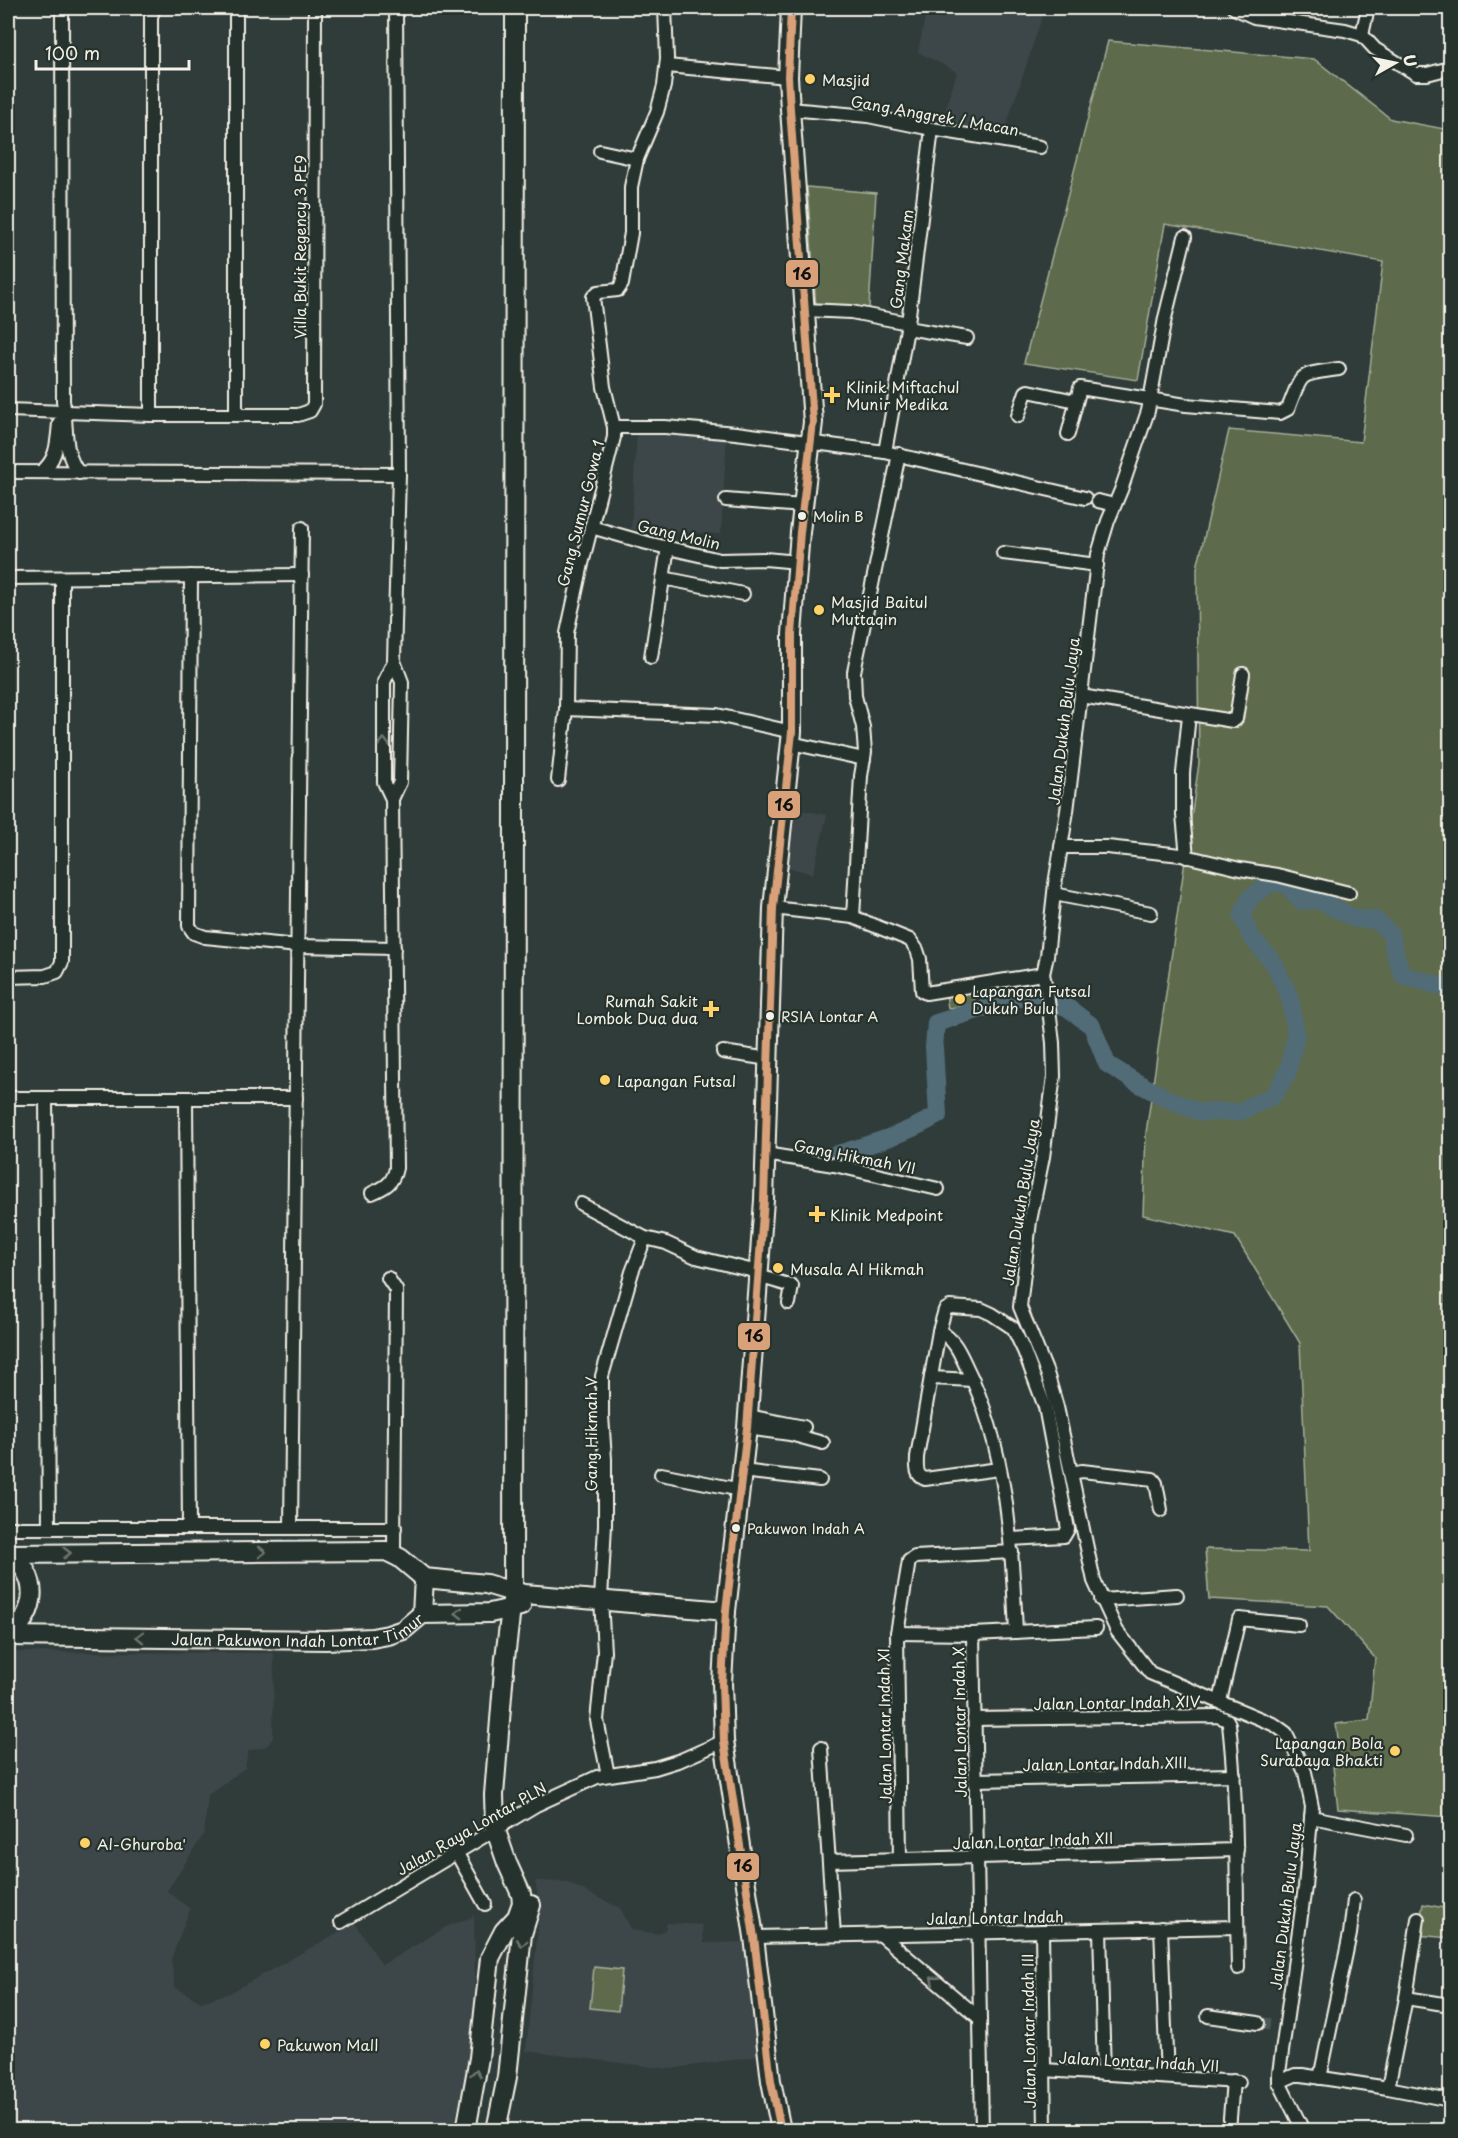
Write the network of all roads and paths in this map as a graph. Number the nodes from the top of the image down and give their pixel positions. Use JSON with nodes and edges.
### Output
{"nodes":[{"id":1,"x":62,"y":8,"type":"edge"},
{"id":2,"x":154,"y":8,"type":"edge"},
{"id":3,"x":236,"y":8,"type":"edge"},
{"id":4,"x":315,"y":8,"type":"edge"},
{"id":5,"x":396,"y":8,"type":"edge"},
{"id":6,"x":515,"y":8,"type":"edge"},
{"id":7,"x":665,"y":8,"type":"edge"},
{"id":8,"x":790,"y":8,"type":"edge"},
{"id":9,"x":1234,"y":8,"type":"edge"},
{"id":10,"x":1284,"y":8,"type":"edge"},
{"id":11,"x":1368,"y":8,"type":"edge"},
{"id":12,"x":1281,"y":22,"type":"junction"},
{"id":13,"x":1362,"y":35,"type":"junction"},
{"id":14,"x":667,"y":66,"type":"junction"},
{"id":15,"x":1450,"y":69,"type":"edge"},
{"id":16,"x":788,"y":77,"type":"junction"},
{"id":17,"x":790,"y":109,"type":"junction"},
{"id":18,"x":932,"y":129,"type":"junction"},
{"id":19,"x":1040,"y":147,"type":"dead end"},
{"id":20,"x":600,"y":151,"type":"dead end"},
{"id":21,"x":636,"y":159,"type":"junction"},
{"id":22,"x":1185,"y":237,"type":"dead end"},
{"id":23,"x":805,"y":310,"type":"junction"},
{"id":24,"x":908,"y":326,"type":"junction"},
{"id":25,"x":967,"y":338,"type":"dead end"},
{"id":26,"x":1339,"y":369,"type":"dead end"},
{"id":27,"x":1076,"y":400,"type":"junction"},
{"id":28,"x":1150,"y":400,"type":"junction"},
{"id":29,"x":63,"y":408,"type":"junction"},
{"id":30,"x":8,"y":410,"type":"edge"},
{"id":31,"x":151,"y":415,"type":"junction"},
{"id":32,"x":236,"y":415,"type":"junction"},
{"id":33,"x":1018,"y":416,"type":"dead end"},
{"id":34,"x":614,"y":427,"type":"junction"},
{"id":35,"x":1068,"y":434,"type":"dead end"},
{"id":36,"x":810,"y":441,"type":"junction"},
{"id":37,"x":885,"y":452,"type":"junction"},
{"id":38,"x":899,"y":454,"type":"junction"},
{"id":39,"x":8,"y":472,"type":"edge"},
{"id":40,"x":40,"y":472,"type":"junction"},
{"id":41,"x":79,"y":473,"type":"junction"},
{"id":42,"x":399,"y":474,"type":"junction"},
{"id":43,"x":726,"y":500,"type":"dead end"},
{"id":44,"x":1114,"y":505,"type":"junction"},
{"id":45,"x":803,"y":506,"type":"junction"},
{"id":46,"x":591,"y":527,"type":"junction"},
{"id":47,"x":302,"y":528,"type":"dead end"},
{"id":48,"x":668,"y":547,"type":"junction"},
{"id":49,"x":1003,"y":553,"type":"dead end"},
{"id":50,"x":798,"y":562,"type":"junction"},
{"id":51,"x":1097,"y":565,"type":"junction"},
{"id":52,"x":302,"y":575,"type":"junction"},
{"id":53,"x":190,"y":576,"type":"junction"},
{"id":54,"x":8,"y":578,"type":"edge"},
{"id":55,"x":62,"y":578,"type":"junction"},
{"id":56,"x":663,"y":578,"type":"junction"},
{"id":57,"x":743,"y":594,"type":"dead end"},
{"id":58,"x":651,"y":657,"type":"dead end"},
{"id":59,"x":394,"y":661,"type":"junction"},
{"id":60,"x":1243,"y":674,"type":"dead end"},
{"id":61,"x":1081,"y":696,"type":"junction"},
{"id":62,"x":566,"y":709,"type":"junction"},
{"id":63,"x":1189,"y":715,"type":"junction"},
{"id":64,"x":792,"y":738,"type":"junction"},
{"id":65,"x":864,"y":759,"type":"junction"},
{"id":66,"x":558,"y":780,"type":"dead end"},
{"id":67,"x":392,"y":799,"type":"junction"},
{"id":68,"x":1061,"y":847,"type":"junction"},
{"id":69,"x":1187,"y":856,"type":"junction"},
{"id":70,"x":1349,"y":893,"type":"dead end"},
{"id":71,"x":1054,"y":894,"type":"junction"},
{"id":72,"x":773,"y":908,"type":"junction"},
{"id":73,"x":1150,"y":913,"type":"dead end"},
{"id":74,"x":853,"y":917,"type":"junction"},
{"id":75,"x":298,"y":946,"type":"junction"},
{"id":76,"x":394,"y":948,"type":"junction"},
{"id":77,"x":1043,"y":974,"type":"junction"},
{"id":78,"x":8,"y":977,"type":"edge"},
{"id":79,"x":723,"y":1052,"type":"dead end"},
{"id":80,"x":769,"y":1059,"type":"junction"},
{"id":81,"x":8,"y":1098,"type":"edge"},
{"id":82,"x":46,"y":1098,"type":"junction"},
{"id":83,"x":186,"y":1098,"type":"junction"},
{"id":84,"x":296,"y":1098,"type":"junction"},
{"id":85,"x":765,"y":1154,"type":"junction"},
{"id":86,"x":938,"y":1189,"type":"dead end"},
{"id":87,"x":372,"y":1193,"type":"dead end"},
{"id":88,"x":581,"y":1204,"type":"dead end"},
{"id":89,"x":645,"y":1238,"type":"junction"},
{"id":90,"x":758,"y":1274,"type":"junction"},
{"id":91,"x":388,"y":1278,"type":"dead end"},
{"id":92,"x":789,"y":1303,"type":"dead end"},
{"id":93,"x":939,"y":1331,"type":"junction"},
{"id":94,"x":931,"y":1378,"type":"junction"},
{"id":95,"x":974,"y":1380,"type":"junction"},
{"id":96,"x":748,"y":1422,"type":"junction"},
{"id":97,"x":804,"y":1427,"type":"dead end"},
{"id":98,"x":823,"y":1443,"type":"dead end"},
{"id":99,"x":999,"y":1468,"type":"junction"},
{"id":100,"x":746,"y":1472,"type":"junction"},
{"id":101,"x":1071,"y":1473,"type":"junction"},
{"id":102,"x":661,"y":1474,"type":"dead end"},
{"id":103,"x":820,"y":1480,"type":"dead end"},
{"id":104,"x":741,"y":1490,"type":"junction"},
{"id":105,"x":1161,"y":1510,"type":"dead end"},
{"id":106,"x":8,"y":1528,"type":"edge"},
{"id":107,"x":49,"y":1528,"type":"junction"},
{"id":108,"x":189,"y":1528,"type":"junction"},
{"id":109,"x":291,"y":1528,"type":"junction"},
{"id":110,"x":394,"y":1528,"type":"junction"},
{"id":111,"x":1012,"y":1546,"type":"junction"},
{"id":112,"x":386,"y":1551,"type":"junction"},
{"id":113,"x":8,"y":1553,"type":"edge"},
{"id":114,"x":424,"y":1578,"type":"junction"},
{"id":115,"x":1177,"y":1596,"type":"dead end"},
{"id":116,"x":512,"y":1600,"type":"junction"},
{"id":117,"x":1101,"y":1600,"type":"junction"},
{"id":118,"x":601,"y":1603,"type":"junction"},
{"id":119,"x":490,"y":1613,"type":"junction"},
{"id":120,"x":422,"y":1614,"type":"junction"},
{"id":121,"x":726,"y":1616,"type":"junction"},
{"id":122,"x":1299,"y":1625,"type":"dead end"},
{"id":123,"x":1096,"y":1628,"type":"dead end"},
{"id":124,"x":1016,"y":1632,"type":"junction"},
{"id":125,"x":897,"y":1633,"type":"junction"},
{"id":126,"x":973,"y":1634,"type":"junction"},
{"id":127,"x":8,"y":1636,"type":"edge"},
{"id":128,"x":505,"y":1659,"type":"junction"},
{"id":129,"x":1220,"y":1701,"type":"junction"},
{"id":130,"x":974,"y":1719,"type":"junction"},
{"id":131,"x":724,"y":1741,"type":"junction"},
{"id":132,"x":821,"y":1748,"type":"dead end"},
{"id":133,"x":608,"y":1775,"type":"junction"},
{"id":134,"x":1234,"y":1775,"type":"junction"},
{"id":135,"x":975,"y":1780,"type":"junction"},
{"id":136,"x":1311,"y":1817,"type":"junction"},
{"id":137,"x":497,"y":1824,"type":"junction"},
{"id":138,"x":1406,"y":1835,"type":"dead end"},
{"id":139,"x":1237,"y":1850,"type":"junction"},
{"id":140,"x":456,"y":1852,"type":"junction"},
{"id":141,"x":977,"y":1857,"type":"junction"},
{"id":142,"x":900,"y":1859,"type":"junction"},
{"id":143,"x":829,"y":1861,"type":"junction"},
{"id":144,"x":1354,"y":1900,"type":"dead end"},
{"id":145,"x":485,"y":1904,"type":"dead end"},
{"id":146,"x":1418,"y":1919,"type":"dead end"},
{"id":147,"x":341,"y":1922,"type":"dead end"},
{"id":148,"x":1237,"y":1927,"type":"junction"},
{"id":149,"x":1161,"y":1928,"type":"junction"},
{"id":150,"x":1100,"y":1930,"type":"junction"},
{"id":151,"x":1042,"y":1931,"type":"junction"},
{"id":152,"x":978,"y":1932,"type":"junction"},
{"id":153,"x":880,"y":1934,"type":"junction"},
{"id":154,"x":834,"y":1935,"type":"junction"},
{"id":155,"x":754,"y":1937,"type":"junction"},
{"id":156,"x":1238,"y":1968,"type":"dead end"},
{"id":157,"x":1406,"y":1998,"type":"junction"},
{"id":158,"x":1450,"y":2005,"type":"edge"},
{"id":159,"x":1208,"y":2016,"type":"dead end"},
{"id":160,"x":978,"y":2018,"type":"junction"},
{"id":161,"x":1258,"y":2022,"type":"tunnel mouth"},
{"id":162,"x":1044,"y":2070,"type":"junction"},
{"id":163,"x":1104,"y":2074,"type":"junction"},
{"id":164,"x":1167,"y":2077,"type":"junction"},
{"id":165,"x":1320,"y":2078,"type":"junction"},
{"id":166,"x":1279,"y":2082,"type":"junction"},
{"id":167,"x":1388,"y":2088,"type":"junction"},
{"id":168,"x":1450,"y":2100,"type":"edge"},
{"id":169,"x":466,"y":2130,"type":"edge"},
{"id":170,"x":496,"y":2130,"type":"edge"},
{"id":171,"x":781,"y":2130,"type":"edge"},
{"id":172,"x":982,"y":2130,"type":"edge"},
{"id":173,"x":1045,"y":2130,"type":"edge"},
{"id":174,"x":1050,"y":2130,"type":"edge"},
{"id":175,"x":1229,"y":2130,"type":"edge"},
{"id":176,"x":1303,"y":2130,"type":"edge"}],
"edges":[{"from":1,"to":29,"type":"street"},
{"from":2,"to":31,"type":"street"},
{"from":3,"to":32,"type":"street"},
{"from":4,"to":32,"type":"street","name":"Villa Bukit Regency 3 PE9"},
{"from":5,"to":42,"type":"street"},
{"from":6,"to":116,"type":"street"},
{"from":7,"to":14,"type":"street","name":"Gang Sumur Gowa 1"},
{"from":8,"to":16,"type":"street"},
{"from":9,"to":12,"type":"street"},
{"from":10,"to":12,"type":"street"},
{"from":11,"to":13,"type":"street"},
{"from":12,"to":13,"type":"street"},
{"from":13,"to":15,"type":"street"},
{"from":14,"to":16,"type":"street"},
{"from":14,"to":21,"type":"street","name":"Gang Sumur Gowa 1"},
{"from":16,"to":17,"type":"street"},
{"from":17,"to":18,"type":"street","name":"Gang Anggrek / Macan"},
{"from":17,"to":23,"type":"street"},
{"from":18,"to":19,"type":"street","name":"Gang Anggrek / Macan"},
{"from":18,"to":24,"type":"street","name":"Gang Makam"},
{"from":20,"to":21,"type":"street"},
{"from":21,"to":34,"type":"street","name":"Gang Sumur Gowa 1"},
{"from":22,"to":28,"type":"street","name":"Jalan Dukuh Bulu Jaya"},
{"from":23,"to":24,"type":"street","name":"Gang Makam"},
{"from":23,"to":36,"type":"street"},
{"from":24,"to":25,"type":"street"},
{"from":24,"to":37,"type":"street"},
{"from":26,"to":28,"type":"street"},
{"from":27,"to":28,"type":"street"},
{"from":27,"to":33,"type":"street"},
{"from":27,"to":35,"type":"street"},
{"from":28,"to":44,"type":"street","name":"Jalan Dukuh Bulu Jaya"},
{"from":29,"to":30,"type":"street","name":"Villa Bukit Regency 3 PE9"},
{"from":29,"to":31,"type":"street","name":"Villa Bukit Regency 3 PE9"},
{"from":29,"to":40,"type":"street"},
{"from":29,"to":41,"type":"street"},
{"from":31,"to":32,"type":"street","name":"Villa Bukit Regency 3 PE9"},
{"from":34,"to":36,"type":"street"},
{"from":34,"to":46,"type":"street","name":"Gang Sumur Gowa 1"},
{"from":36,"to":37,"type":"street"},
{"from":36,"to":45,"type":"street"},
{"from":37,"to":38,"type":"street"},
{"from":38,"to":44,"type":"street"},
{"from":38,"to":65,"type":"street"},
{"from":39,"to":40,"type":"street"},
{"from":40,"to":41,"type":"street"},
{"from":41,"to":42,"type":"street"},
{"from":42,"to":59,"type":"street"},
{"from":43,"to":45,"type":"street"},
{"from":44,"to":51,"type":"street","name":"Jalan Dukuh Bulu Jaya"},
{"from":45,"to":50,"type":"street"},
{"from":46,"to":48,"type":"street","name":"Gang Molin"},
{"from":46,"to":62,"type":"street","name":"Gang Sumur Gowa 1"},
{"from":47,"to":52,"type":"street"},
{"from":48,"to":50,"type":"street","name":"Gang Molin"},
{"from":48,"to":56,"type":"street"},
{"from":49,"to":51,"type":"street"},
{"from":50,"to":64,"type":"street"},
{"from":51,"to":61,"type":"street","name":"Jalan Dukuh Bulu Jaya"},
{"from":52,"to":53,"type":"street"},
{"from":52,"to":75,"type":"street"},
{"from":53,"to":55,"type":"street"},
{"from":53,"to":75,"type":"street"},
{"from":54,"to":55,"type":"street"},
{"from":55,"to":78,"type":"street"},
{"from":56,"to":57,"type":"street"},
{"from":56,"to":58,"type":"street"},
{"from":59,"to":67,"type":"street"},
{"from":67,"to":59,"type":"street","one_way":true},
{"from":60,"to":63,"type":"street"},
{"from":61,"to":63,"type":"street"},
{"from":61,"to":68,"type":"street","name":"Jalan Dukuh Bulu Jaya"},
{"from":62,"to":64,"type":"street"},
{"from":62,"to":66,"type":"street","name":"Gang Sumur Gowa 1"},
{"from":63,"to":69,"type":"street"},
{"from":64,"to":65,"type":"street"},
{"from":64,"to":72,"type":"street"},
{"from":65,"to":74,"type":"street"},
{"from":67,"to":76,"type":"street"},
{"from":68,"to":69,"type":"street"},
{"from":68,"to":71,"type":"street","name":"Jalan Dukuh Bulu Jaya"},
{"from":69,"to":70,"type":"street"},
{"from":71,"to":73,"type":"street"},
{"from":71,"to":77,"type":"street","name":"Jalan Dukuh Bulu Jaya"},
{"from":72,"to":74,"type":"street"},
{"from":72,"to":80,"type":"street"},
{"from":74,"to":77,"type":"street"},
{"from":75,"to":76,"type":"street"},
{"from":75,"to":84,"type":"street"},
{"from":76,"to":87,"type":"street"},
{"from":77,"to":101,"type":"street","name":"Jalan Dukuh Bulu Jaya"},
{"from":79,"to":80,"type":"street"},
{"from":80,"to":85,"type":"street"},
{"from":81,"to":82,"type":"street"},
{"from":82,"to":83,"type":"street"},
{"from":82,"to":107,"type":"street"},
{"from":83,"to":84,"type":"street"},
{"from":83,"to":108,"type":"street"},
{"from":84,"to":109,"type":"street"},
{"from":85,"to":86,"type":"street","name":"Gang Hikmah VII"},
{"from":85,"to":90,"type":"street"},
{"from":88,"to":89,"type":"street"},
{"from":89,"to":90,"type":"street"},
{"from":89,"to":118,"type":"street","name":"Gang Hikmah V"},
{"from":90,"to":92,"type":"street"},
{"from":90,"to":96,"type":"street"},
{"from":91,"to":110,"type":"street"},
{"from":93,"to":94,"type":"street"},
{"from":93,"to":95,"type":"street"},
{"from":93,"to":111,"type":"street"},
{"from":94,"to":95,"type":"street"},
{"from":94,"to":99,"type":"street"},
{"from":95,"to":99,"type":"street"},
{"from":96,"to":97,"type":"street"},
{"from":96,"to":98,"type":"street"},
{"from":96,"to":100,"type":"street"},
{"from":99,"to":111,"type":"street"},
{"from":100,"to":103,"type":"street"},
{"from":100,"to":104,"type":"street"},
{"from":101,"to":105,"type":"street"},
{"from":101,"to":117,"type":"street","name":"Jalan Dukuh Bulu Jaya"},
{"from":102,"to":104,"type":"street"},
{"from":104,"to":121,"type":"street"},
{"from":106,"to":107,"type":"street"},
{"from":107,"to":108,"type":"street"},
{"from":108,"to":109,"type":"street"},
{"from":109,"to":110,"type":"street"},
{"from":110,"to":112,"type":"street"},
{"from":111,"to":124,"type":"street"},
{"from":111,"to":125,"type":"street"},
{"from":113,"to":112,"type":"street","one_way":true},
{"from":112,"to":114,"type":"street"},
{"from":113,"to":127,"type":"street"},
{"from":114,"to":116,"type":"street"},
{"from":114,"to":120,"type":"street"},
{"from":115,"to":117,"type":"street"},
{"from":116,"to":118,"type":"street"},
{"from":116,"to":119,"type":"street","name":"Jalan Pakuwon Indah Lontar Timur"},
{"from":116,"to":128,"type":"street"},
{"from":117,"to":129,"type":"street","name":"Jalan Dukuh Bulu Jaya"},
{"from":118,"to":121,"type":"street"},
{"from":118,"to":133,"type":"street","name":"Gang Hikmah V"},
{"from":119,"to":120,"type":"street","name":"Jalan Pakuwon Indah Lontar Timur","one_way":true},
{"from":119,"to":128,"type":"street"},
{"from":120,"to":127,"type":"street","name":"Jalan Pakuwon Indah Lontar Timur","one_way":true},
{"from":121,"to":131,"type":"street"},
{"from":122,"to":129,"type":"street"},
{"from":123,"to":124,"type":"street","name":"Jalan Lontar Indah X"},
{"from":124,"to":126,"type":"street","name":"Jalan Lontar Indah X"},
{"from":125,"to":126,"type":"street","name":"Jalan Lontar Indah XI"},
{"from":125,"to":142,"type":"street","name":"Jalan Lontar Indah XI"},
{"from":126,"to":130,"type":"street","name":"Jalan Lontar Indah X"},
{"from":128,"to":137,"type":"street"},
{"from":129,"to":136,"type":"street","name":"Jalan Dukuh Bulu Jaya"},
{"from":130,"to":134,"type":"street","name":"Jalan Lontar Indah XIV"},
{"from":130,"to":135,"type":"street","name":"Jalan Lontar Indah X"},
{"from":131,"to":133,"type":"street","name":"Jalan Raya Lontar PLN"},
{"from":131,"to":155,"type":"street"},
{"from":132,"to":143,"type":"street"},
{"from":133,"to":137,"type":"street","name":"Jalan Raya Lontar PLN"},
{"from":134,"to":135,"type":"street","name":"Jalan Lontar Indah XIII"},
{"from":134,"to":139,"type":"street","name":"Jalan Lontar Indah XIV"},
{"from":135,"to":141,"type":"street","name":"Jalan Lontar Indah X"},
{"from":136,"to":138,"type":"street"},
{"from":136,"to":166,"type":"street","name":"Jalan Dukuh Bulu Jaya"},
{"from":137,"to":140,"type":"street","name":"Jalan Raya Lontar PLN"},
{"from":169,"to":137,"type":"street","one_way":true},
{"from":137,"to":170,"type":"street","one_way":true},
{"from":139,"to":141,"type":"street","name":"Jalan Lontar Indah XII"},
{"from":139,"to":148,"type":"street","name":"Jalan Lontar Indah XIV"},
{"from":140,"to":145,"type":"street"},
{"from":140,"to":147,"type":"street","name":"Jalan Raya Lontar PLN"},
{"from":141,"to":142,"type":"street","name":"Jalan Lontar Indah XII"},
{"from":141,"to":152,"type":"street","name":"Jalan Lontar Indah X"},
{"from":142,"to":143,"type":"street","name":"Jalan Lontar Indah XII"},
{"from":143,"to":154,"type":"street"},
{"from":144,"to":165,"type":"street"},
{"from":146,"to":157,"type":"street"},
{"from":148,"to":149,"type":"street","name":"Jalan Lontar Indah"},
{"from":148,"to":156,"type":"street","name":"Jalan Lontar Indah XIV"},
{"from":149,"to":150,"type":"street","name":"Jalan Lontar Indah"},
{"from":149,"to":164,"type":"street"},
{"from":150,"to":151,"type":"street","name":"Jalan Lontar Indah"},
{"from":150,"to":163,"type":"street"},
{"from":151,"to":152,"type":"street","name":"Jalan Lontar Indah"},
{"from":151,"to":162,"type":"street","name":"Jalan Lontar Indah III"},
{"from":152,"to":153,"type":"street","name":"Jalan Lontar Indah"},
{"from":152,"to":160,"type":"street","name":"Jalan Lontar Indah X"},
{"from":153,"to":154,"type":"street","name":"Jalan Lontar Indah"},
{"from":160,"to":153,"type":"street","one_way":true},
{"from":154,"to":155,"type":"street","name":"Jalan Lontar Indah"},
{"from":155,"to":171,"type":"street"},
{"from":157,"to":158,"type":"street"},
{"from":157,"to":167,"type":"street"},
{"from":159,"to":161,"type":"street"},
{"from":160,"to":172,"type":"street","name":"Jalan Lontar Indah X"},
{"from":162,"to":163,"type":"street","name":"Jalan Lontar Indah VII"},
{"from":162,"to":173,"type":"street","name":"Jalan Lontar Indah III"},
{"from":163,"to":164,"type":"street","name":"Jalan Lontar Indah VII"},
{"from":164,"to":175,"type":"street","name":"Jalan Lontar Indah VII"},
{"from":165,"to":166,"type":"street"},
{"from":165,"to":167,"type":"street"},
{"from":166,"to":176,"type":"street"},
{"from":167,"to":168,"type":"street"},
{"from":173,"to":174,"type":"street"}]}
